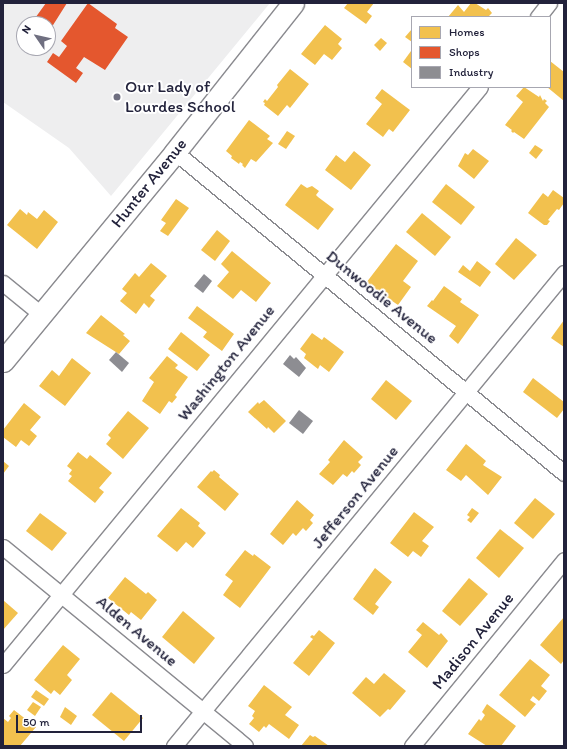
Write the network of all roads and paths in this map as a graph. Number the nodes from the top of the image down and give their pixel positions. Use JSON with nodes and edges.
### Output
{"nodes":[{"id":1,"x":293,"y":3,"type":"edge"},
{"id":2,"x":550,"y":3,"type":"edge"},
{"id":3,"x":539,"y":16,"type":"edge"},
{"id":4,"x":479,"y":88,"type":"edge"},
{"id":5,"x":174,"y":152,"type":"junction"},
{"id":6,"x":564,"y":273,"type":"edge"},
{"id":7,"x":324,"y":274,"type":"junction"},
{"id":8,"x":3,"y":283,"type":"edge"},
{"id":9,"x":41,"y":314,"type":"junction"},
{"id":10,"x":3,"y":361,"type":"edge"},
{"id":11,"x":466,"y":392,"type":"junction"},
{"id":12,"x":564,"y":473,"type":"edge"},
{"id":13,"x":3,"y":547,"type":"edge"},
{"id":14,"x":564,"y":560,"type":"edge"},
{"id":15,"x":62,"y":594,"type":"junction"},
{"id":16,"x":3,"y":665,"type":"edge"},
{"id":17,"x":203,"y":711,"type":"junction"},
{"id":18,"x":174,"y":746,"type":"edge"},
{"id":19,"x":245,"y":746,"type":"edge"},
{"id":20,"x":412,"y":746,"type":"edge"}],
"edges":[{"from":1,"to":5,"type":"street","name":"Hunter Avenue"},
{"from":2,"to":3,"type":"street"},
{"from":4,"to":7,"type":"street","name":"Washington Avenue"},
{"from":5,"to":7,"type":"street","name":"Dunwoodie Avenue"},
{"from":5,"to":9,"type":"street","name":"Hunter Avenue"},
{"from":6,"to":11,"type":"street","name":"Jefferson Avenue"},
{"from":7,"to":11,"type":"street","name":"Dunwoodie Avenue"},
{"from":7,"to":15,"type":"street","name":"Washington Avenue"},
{"from":8,"to":9,"type":"street"},
{"from":9,"to":10,"type":"street","name":"Hunter Avenue"},
{"from":11,"to":12,"type":"street","name":"Dunwoodie Avenue"},
{"from":11,"to":17,"type":"street","name":"Jefferson Avenue"},
{"from":13,"to":15,"type":"street","name":"Alden Avenue"},
{"from":14,"to":20,"type":"street","name":"Madison Avenue"},
{"from":15,"to":16,"type":"street","name":"Washington Avenue"},
{"from":15,"to":17,"type":"street","name":"Alden Avenue"},
{"from":17,"to":18,"type":"street","name":"Jefferson Avenue"},
{"from":17,"to":19,"type":"street","name":"Alden Avenue"}]}
